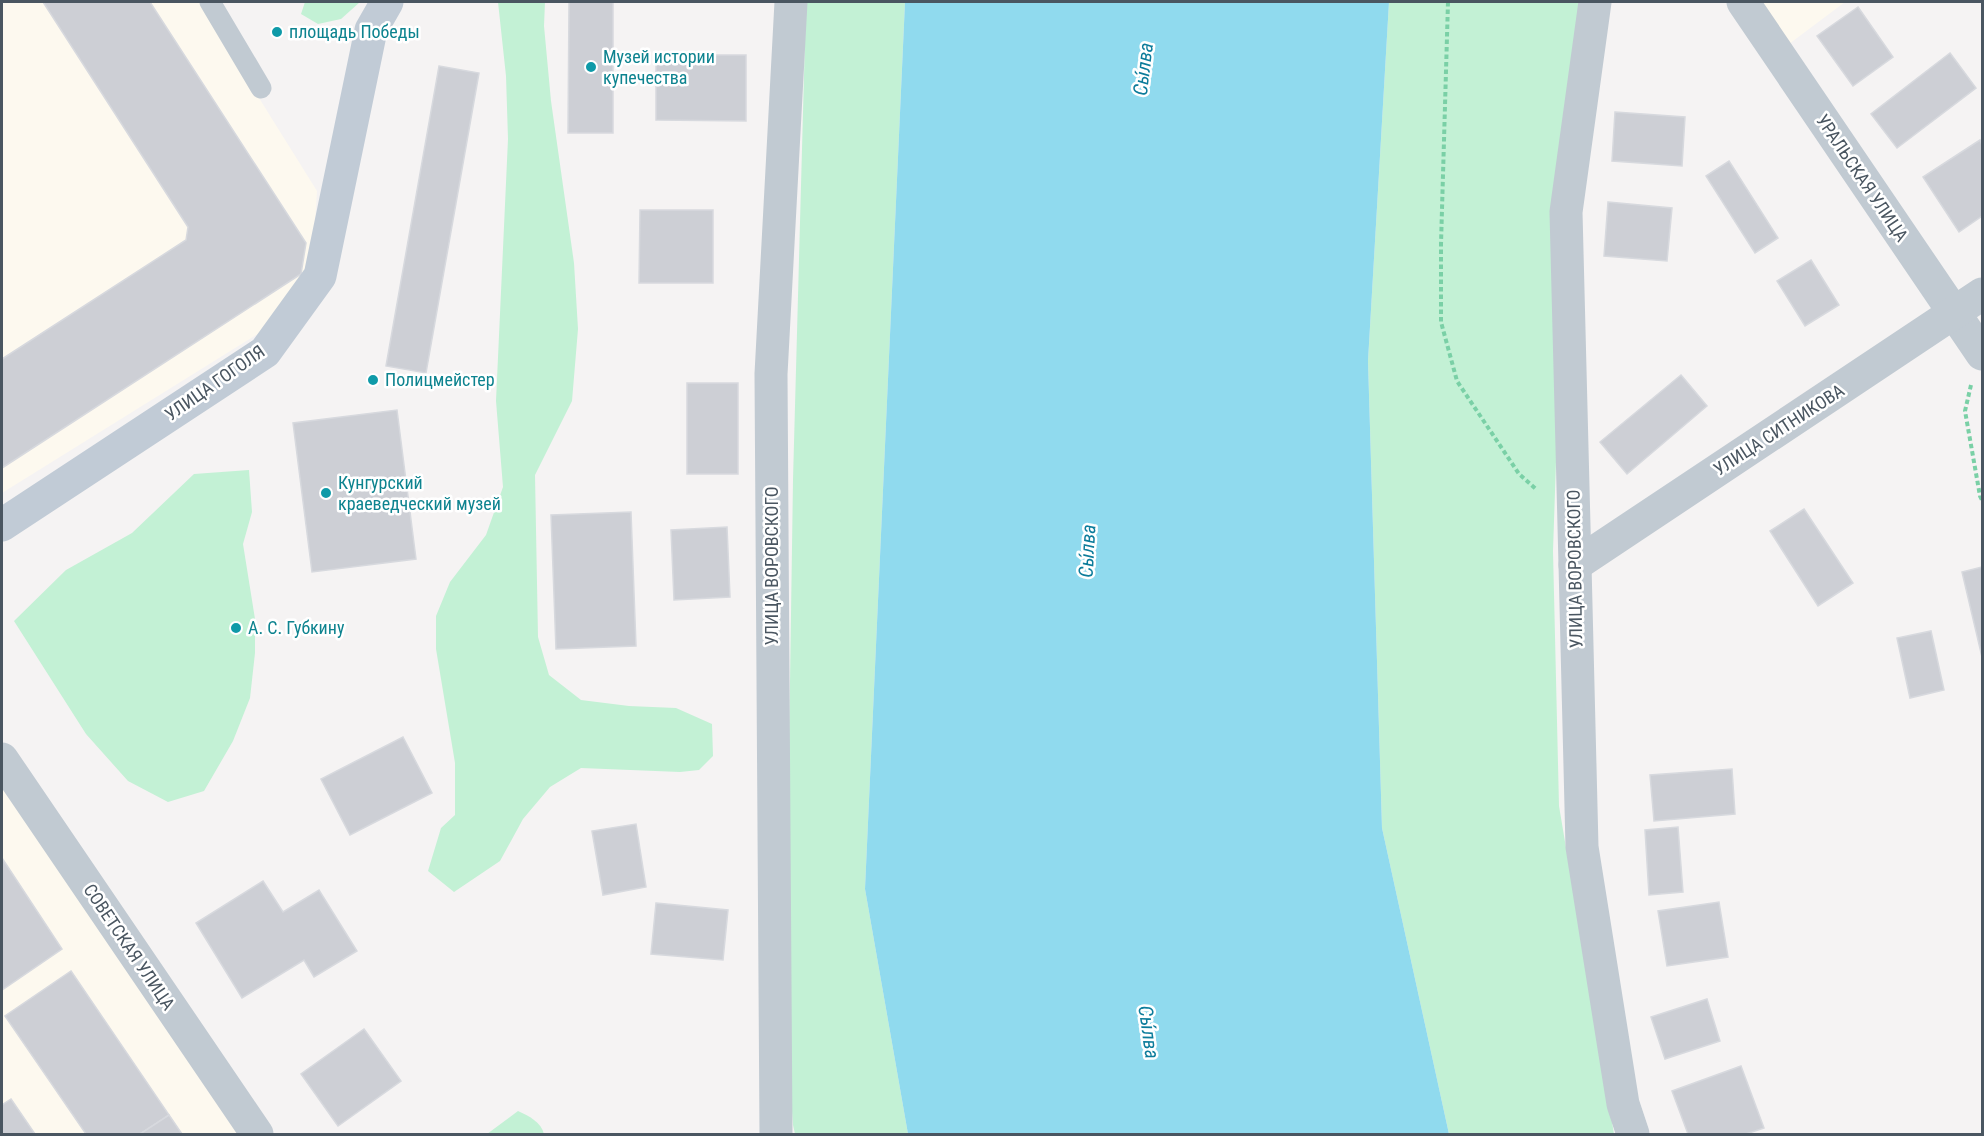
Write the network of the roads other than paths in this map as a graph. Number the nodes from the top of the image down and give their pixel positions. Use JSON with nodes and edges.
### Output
{"nodes":[{"id":1,"x":210,"y":2,"type":"edge"},
{"id":2,"x":387,"y":2,"type":"edge"},
{"id":3,"x":791,"y":2,"type":"edge"},
{"id":4,"x":1595,"y":2,"type":"edge"},
{"id":5,"x":1743,"y":2,"type":"edge"},
{"id":6,"x":261,"y":88,"type":"dead end"},
{"id":7,"x":1983,"y":294,"type":"edge"},
{"id":8,"x":1954,"y":314,"type":"junction"},
{"id":9,"x":1981,"y":352,"type":"edge"},
{"id":10,"x":2,"y":525,"type":"edge"},
{"id":11,"x":1575,"y":565,"type":"junction"},
{"id":12,"x":2,"y":759,"type":"edge"},
{"id":13,"x":774,"y":1133,"type":"edge"},
{"id":14,"x":257,"y":1134,"type":"edge"},
{"id":15,"x":1633,"y":1134,"type":"edge"}],
"edges":[{"from":1,"to":6,"type":"lane"},
{"from":2,"to":10,"type":"street","name":"УЛИЦА ГОГОЛЯ"},
{"from":3,"to":13,"type":"street","name":"УЛИЦА ВОРОВСКОГО"},
{"from":4,"to":11,"type":"street","name":"УЛИЦА ВОРОВСКОГО"},
{"from":5,"to":8,"type":"street","name":"УРАЛЬСКАЯ УЛИЦА"},
{"from":7,"to":8,"type":"street","name":"УЛИЦА СИТНИКОВА"},
{"from":8,"to":9,"type":"street","name":"УРАЛЬСКАЯ УЛИЦА"},
{"from":8,"to":11,"type":"street","name":"УЛИЦА СИТНИКОВА"},
{"from":11,"to":15,"type":"street","name":"УЛИЦА ВОРОВСКОГО"},
{"from":12,"to":14,"type":"street","name":"СОВЕТСКАЯ УЛИЦА"}]}
